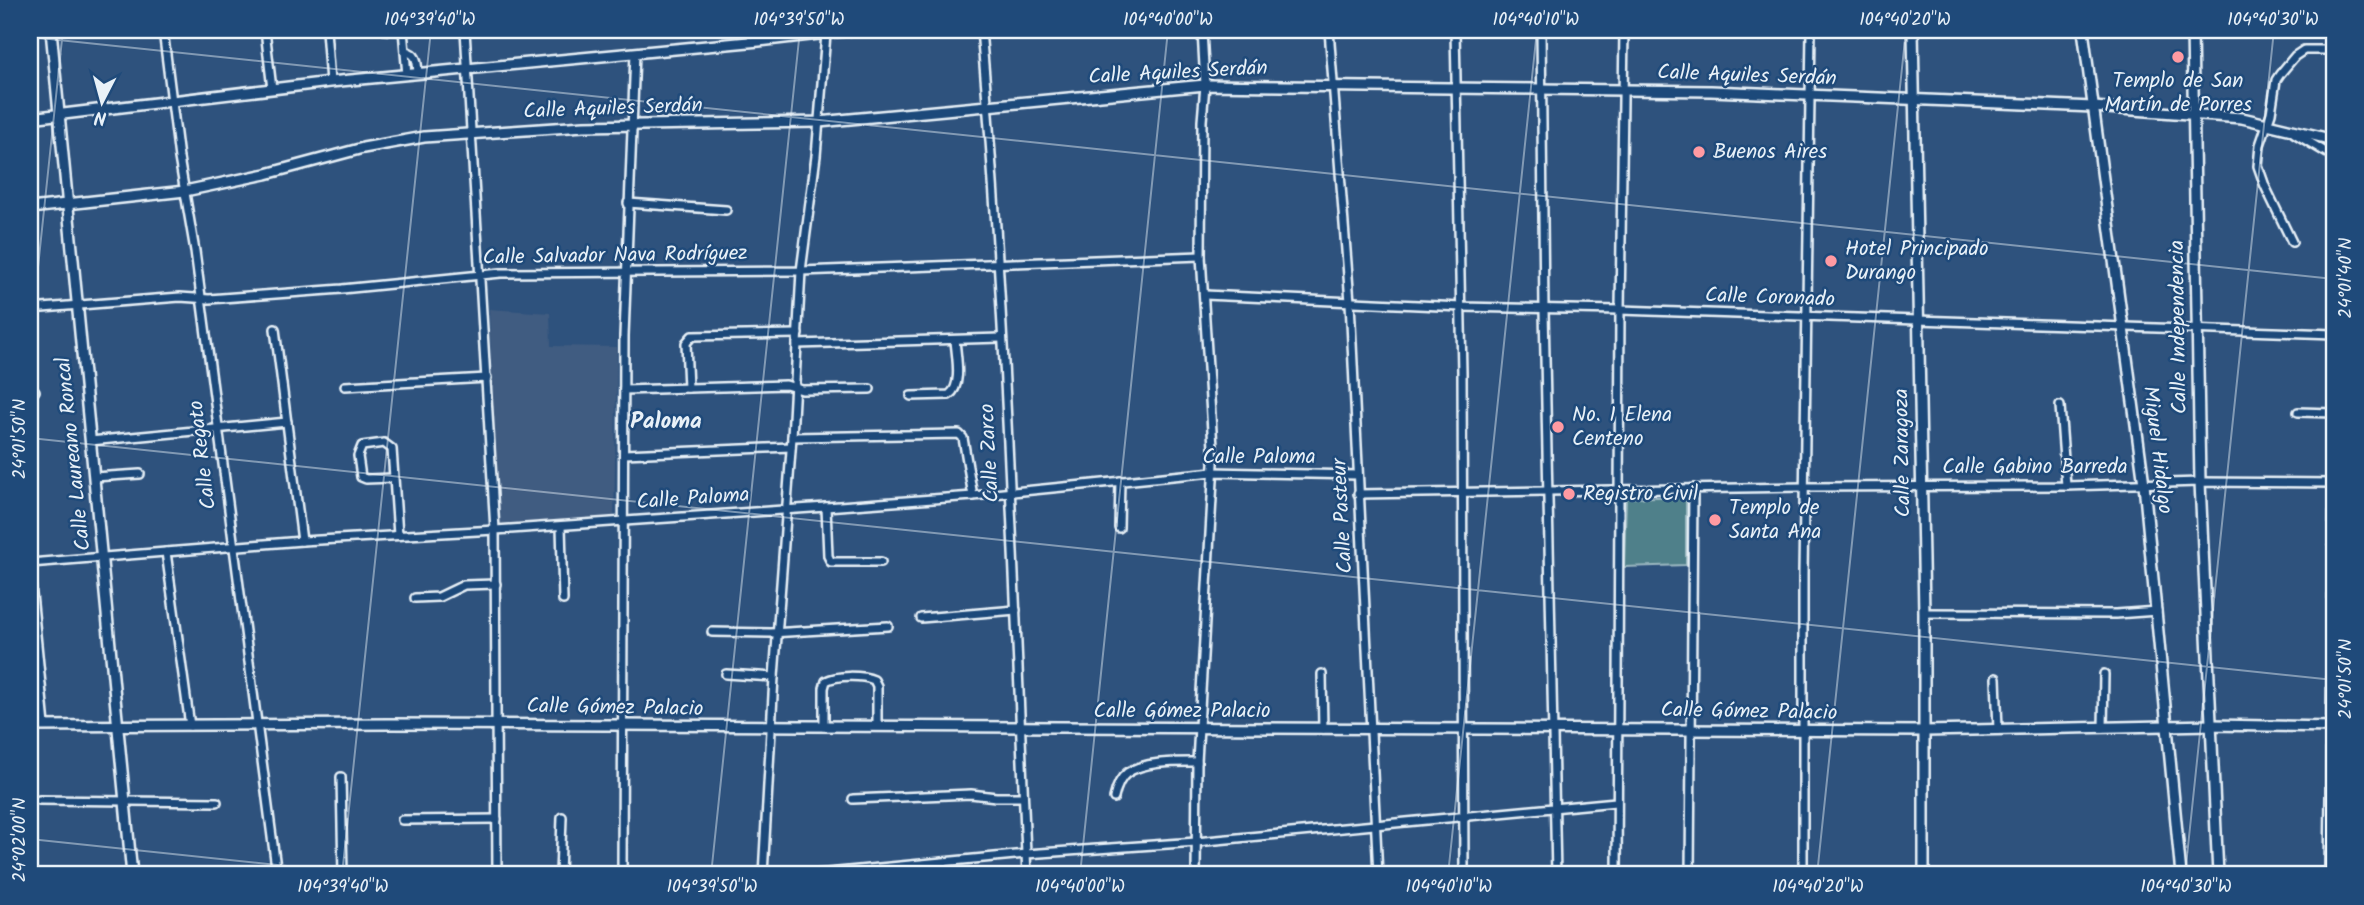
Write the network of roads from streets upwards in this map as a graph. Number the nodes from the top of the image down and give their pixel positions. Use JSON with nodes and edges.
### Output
{"nodes":[{"id":1,"x":51,"y":30,"type":"edge"},
{"id":2,"x":163,"y":30,"type":"edge"},
{"id":3,"x":265,"y":30,"type":"edge"},
{"id":4,"x":326,"y":30,"type":"edge"},
{"id":5,"x":385,"y":30,"type":"edge"},
{"id":6,"x":403,"y":30,"type":"edge"},
{"id":7,"x":465,"y":30,"type":"edge"},
{"id":8,"x":853,"y":30,"type":"edge"},
{"id":9,"x":981,"y":30,"type":"edge"},
{"id":10,"x":1202,"y":30,"type":"edge"},
{"id":11,"x":1329,"y":30,"type":"edge"},
{"id":12,"x":1455,"y":30,"type":"edge"},
{"id":13,"x":1541,"y":30,"type":"edge"},
{"id":14,"x":1624,"y":30,"type":"edge"},
{"id":15,"x":1811,"y":30,"type":"edge"},
{"id":16,"x":1913,"y":30,"type":"edge"},
{"id":17,"x":2083,"y":30,"type":"edge"},
{"id":18,"x":2192,"y":30,"type":"edge"},
{"id":19,"x":826,"y":34,"type":"junction"},
{"id":20,"x":2334,"y":50,"type":"edge"},
{"id":21,"x":635,"y":53,"type":"junction"},
{"id":22,"x":468,"y":70,"type":"junction"},
{"id":23,"x":413,"y":74,"type":"junction"},
{"id":24,"x":330,"y":82,"type":"junction"},
{"id":25,"x":1205,"y":85,"type":"junction"},
{"id":26,"x":1334,"y":85,"type":"junction"},
{"id":27,"x":1456,"y":88,"type":"junction"},
{"id":28,"x":1542,"y":88,"type":"junction"},
{"id":29,"x":272,"y":89,"type":"junction"},
{"id":30,"x":1625,"y":89,"type":"junction"},
{"id":31,"x":1810,"y":96,"type":"junction"},
{"id":32,"x":1915,"y":100,"type":"junction"},
{"id":33,"x":172,"y":101,"type":"junction"},
{"id":34,"x":988,"y":106,"type":"junction"},
{"id":35,"x":2093,"y":107,"type":"junction"},
{"id":36,"x":2192,"y":113,"type":"junction"},
{"id":37,"x":59,"y":114,"type":"junction"},
{"id":38,"x":30,"y":118,"type":"edge"},
{"id":39,"x":819,"y":121,"type":"junction"},
{"id":40,"x":2267,"y":123,"type":"junction"},
{"id":41,"x":632,"y":125,"type":"junction"},
{"id":42,"x":2285,"y":127,"type":"junction"},
{"id":43,"x":472,"y":132,"type":"junction"},
{"id":44,"x":2334,"y":140,"type":"edge"},
{"id":45,"x":2334,"y":157,"type":"edge"},
{"id":46,"x":185,"y":191,"type":"junction"},
{"id":47,"x":628,"y":203,"type":"junction"},
{"id":48,"x":68,"y":204,"type":"junction"},
{"id":49,"x":30,"y":208,"type":"edge"},
{"id":50,"x":726,"y":209,"type":"dead end"},
{"id":51,"x":2292,"y":242,"type":"dead end"},
{"id":52,"x":1201,"y":256,"type":"junction"},
{"id":53,"x":997,"y":264,"type":"junction"},
{"id":54,"x":801,"y":271,"type":"junction"},
{"id":55,"x":625,"y":273,"type":"junction"},
{"id":56,"x":481,"y":274,"type":"junction"},
{"id":57,"x":1205,"y":295,"type":"junction"},
{"id":58,"x":201,"y":299,"type":"junction"},
{"id":59,"x":1350,"y":302,"type":"junction"},
{"id":60,"x":77,"y":305,"type":"junction"},
{"id":61,"x":1461,"y":307,"type":"junction"},
{"id":62,"x":30,"y":309,"type":"edge"},
{"id":63,"x":1544,"y":310,"type":"junction"},
{"id":64,"x":1620,"y":310,"type":"junction"},
{"id":65,"x":1806,"y":317,"type":"junction"},
{"id":66,"x":1917,"y":320,"type":"junction"},
{"id":67,"x":2123,"y":327,"type":"junction"},
{"id":68,"x":275,"y":329,"type":"dead end"},
{"id":69,"x":2196,"y":330,"type":"junction"},
{"id":70,"x":798,"y":334,"type":"junction"},
{"id":71,"x":2334,"y":334,"type":"edge"},
{"id":72,"x":1001,"y":338,"type":"junction"},
{"id":73,"x":955,"y":340,"type":"junction"},
{"id":74,"x":797,"y":344,"type":"junction"},
{"id":75,"x":487,"y":377,"type":"junction"},
{"id":76,"x":345,"y":386,"type":"dead end"},
{"id":77,"x":794,"y":387,"type":"junction"},
{"id":78,"x":688,"y":388,"type":"junction"},
{"id":79,"x":870,"y":389,"type":"dead end"},
{"id":80,"x":624,"y":390,"type":"junction"},
{"id":81,"x":911,"y":396,"type":"dead end"},
{"id":82,"x":2060,"y":406,"type":"dead end"},
{"id":83,"x":2298,"y":412,"type":"dead end"},
{"id":84,"x":2334,"y":413,"type":"edge"},
{"id":85,"x":287,"y":422,"type":"junction"},
{"id":86,"x":218,"y":429,"type":"junction"},
{"id":87,"x":792,"y":437,"type":"junction"},
{"id":88,"x":90,"y":441,"type":"junction"},
{"id":89,"x":791,"y":447,"type":"junction"},
{"id":90,"x":624,"y":454,"type":"junction"},
{"id":91,"x":1213,"y":472,"type":"junction"},
{"id":92,"x":140,"y":474,"type":"dead end"},
{"id":93,"x":1358,"y":475,"type":"junction"},
{"id":94,"x":94,"y":477,"type":"junction"},
{"id":95,"x":394,"y":478,"type":"junction"},
{"id":96,"x":1120,"y":481,"type":"junction"},
{"id":97,"x":2200,"y":482,"type":"junction"},
{"id":98,"x":2334,"y":483,"type":"edge"},
{"id":99,"x":2144,"y":484,"type":"junction"},
{"id":100,"x":1922,"y":485,"type":"junction"},
{"id":101,"x":2066,"y":486,"type":"junction"},
{"id":102,"x":1804,"y":487,"type":"junction"},
{"id":103,"x":1693,"y":488,"type":"junction"},
{"id":104,"x":1620,"y":489,"type":"junction"},
{"id":105,"x":1548,"y":490,"type":"junction"},
{"id":106,"x":1010,"y":492,"type":"junction"},
{"id":107,"x":973,"y":493,"type":"junction"},
{"id":108,"x":1463,"y":493,"type":"junction"},
{"id":109,"x":1359,"y":494,"type":"junction"},
{"id":110,"x":827,"y":507,"type":"junction"},
{"id":111,"x":786,"y":510,"type":"junction"},
{"id":112,"x":624,"y":522,"type":"junction"},
{"id":113,"x":561,"y":526,"type":"junction"},
{"id":114,"x":1119,"y":528,"type":"dead end"},
{"id":115,"x":495,"y":530,"type":"junction"},
{"id":116,"x":398,"y":535,"type":"junction"},
{"id":117,"x":302,"y":541,"type":"junction"},
{"id":118,"x":232,"y":546,"type":"junction"},
{"id":119,"x":166,"y":552,"type":"junction"},
{"id":120,"x":102,"y":556,"type":"junction"},
{"id":121,"x":881,"y":562,"type":"dead end"},
{"id":122,"x":30,"y":563,"type":"edge"},
{"id":123,"x":30,"y":574,"type":"edge"},
{"id":124,"x":496,"y":584,"type":"junction"},
{"id":125,"x":415,"y":598,"type":"dead end"},
{"id":126,"x":563,"y":600,"type":"dead end"},
{"id":127,"x":1016,"y":610,"type":"junction"},
{"id":128,"x":2157,"y":611,"type":"junction"},
{"id":129,"x":1924,"y":613,"type":"junction"},
{"id":130,"x":921,"y":618,"type":"dead end"},
{"id":131,"x":888,"y":626,"type":"dead end"},
{"id":132,"x":712,"y":632,"type":"dead end"},
{"id":133,"x":777,"y":633,"type":"junction"},
{"id":134,"x":726,"y":674,"type":"dead end"},
{"id":135,"x":1322,"y":674,"type":"dead end"},
{"id":136,"x":2104,"y":674,"type":"dead end"},
{"id":137,"x":774,"y":677,"type":"junction"},
{"id":138,"x":1996,"y":678,"type":"dead end"},
{"id":139,"x":497,"y":724,"type":"junction"},
{"id":140,"x":258,"y":725,"type":"junction"},
{"id":141,"x":622,"y":725,"type":"junction"},
{"id":142,"x":2212,"y":725,"type":"junction"},
{"id":143,"x":30,"y":726,"type":"edge"},
{"id":144,"x":45,"y":726,"type":"junction"},
{"id":145,"x":119,"y":726,"type":"junction"},
{"id":146,"x":190,"y":726,"type":"junction"},
{"id":147,"x":877,"y":726,"type":"junction"},
{"id":148,"x":2168,"y":726,"type":"junction"},
{"id":149,"x":771,"y":727,"type":"junction"},
{"id":150,"x":824,"y":727,"type":"junction"},
{"id":151,"x":1020,"y":727,"type":"junction"},
{"id":152,"x":2333,"y":727,"type":"edge"},
{"id":153,"x":1199,"y":728,"type":"junction"},
{"id":154,"x":1464,"y":728,"type":"junction"},
{"id":155,"x":1618,"y":728,"type":"junction"},
{"id":156,"x":2103,"y":728,"type":"junction"},
{"id":157,"x":1323,"y":729,"type":"junction"},
{"id":158,"x":1372,"y":729,"type":"junction"},
{"id":159,"x":1552,"y":729,"type":"junction"},
{"id":160,"x":1690,"y":729,"type":"junction"},
{"id":161,"x":1803,"y":730,"type":"junction"},
{"id":162,"x":1998,"y":730,"type":"junction"},
{"id":163,"x":1925,"y":731,"type":"junction"},
{"id":164,"x":1197,"y":762,"type":"junction"},
{"id":165,"x":341,"y":777,"type":"dead end"},
{"id":166,"x":1023,"y":797,"type":"junction"},
{"id":167,"x":1114,"y":797,"type":"dead end"},
{"id":168,"x":853,"y":799,"type":"dead end"},
{"id":169,"x":39,"y":800,"type":"dead end"},
{"id":170,"x":124,"y":801,"type":"junction"},
{"id":171,"x":217,"y":802,"type":"dead end"},
{"id":172,"x":1616,"y":802,"type":"junction"},
{"id":173,"x":1554,"y":807,"type":"junction"},
{"id":174,"x":1463,"y":816,"type":"junction"},
{"id":175,"x":562,"y":817,"type":"dead end"},
{"id":176,"x":497,"y":819,"type":"junction"},
{"id":177,"x":402,"y":820,"type":"dead end"},
{"id":178,"x":1376,"y":824,"type":"junction"},
{"id":179,"x":1196,"y":842,"type":"junction"},
{"id":180,"x":1026,"y":854,"type":"junction"},
{"id":181,"x":132,"y":875,"type":"edge"},
{"id":182,"x":277,"y":875,"type":"edge"},
{"id":183,"x":343,"y":875,"type":"edge"},
{"id":184,"x":497,"y":875,"type":"edge"},
{"id":185,"x":560,"y":875,"type":"edge"},
{"id":186,"x":622,"y":875,"type":"edge"},
{"id":187,"x":763,"y":875,"type":"edge"},
{"id":188,"x":807,"y":875,"type":"edge"},
{"id":189,"x":1027,"y":875,"type":"edge"},
{"id":190,"x":1196,"y":875,"type":"edge"},
{"id":191,"x":1378,"y":875,"type":"edge"},
{"id":192,"x":1464,"y":875,"type":"edge"},
{"id":193,"x":1556,"y":875,"type":"edge"},
{"id":194,"x":1617,"y":875,"type":"edge"},
{"id":195,"x":1690,"y":875,"type":"edge"},
{"id":196,"x":1803,"y":875,"type":"edge"},
{"id":197,"x":1924,"y":875,"type":"edge"},
{"id":198,"x":2181,"y":875,"type":"edge"},
{"id":199,"x":2218,"y":875,"type":"edge"},
{"id":200,"x":2329,"y":875,"type":"edge"}],
"edges":[{"from":1,"to":37,"type":"street","name":"Calle Laureano Roncal"},
{"from":2,"to":33,"type":"street","name":"Calle Regato"},
{"from":3,"to":29,"type":"street"},
{"from":4,"to":24,"type":"street"},
{"from":5,"to":6,"type":"street"},
{"from":6,"to":23,"type":"street"},
{"from":7,"to":22,"type":"street"},
{"from":8,"to":19,"type":"street"},
{"from":9,"to":34,"type":"street","name":"Calle Zarco"},
{"from":10,"to":25,"type":"street"},
{"from":11,"to":26,"type":"street","name":"Calle Pasteur"},
{"from":12,"to":27,"type":"street"},
{"from":13,"to":28,"type":"street"},
{"from":14,"to":30,"type":"street"},
{"from":15,"to":31,"type":"street"},
{"from":16,"to":32,"type":"street","name":"Calle Zaragoza"},
{"from":17,"to":35,"type":"street","name":"Miguel Hidalgo"},
{"from":18,"to":36,"type":"street","name":"Calle Independencia"},
{"from":19,"to":21,"type":"street"},
{"from":19,"to":39,"type":"street"},
{"from":20,"to":40,"type":"street"},
{"from":21,"to":22,"type":"street"},
{"from":21,"to":41,"type":"street"},
{"from":22,"to":23,"type":"street"},
{"from":22,"to":43,"type":"street"},
{"from":23,"to":24,"type":"street"},
{"from":24,"to":29,"type":"street"},
{"from":25,"to":26,"type":"street","name":"Calle Aquiles Serdán"},
{"from":25,"to":34,"type":"street","name":"Calle Aquiles Serdán"},
{"from":25,"to":52,"type":"street"},
{"from":26,"to":27,"type":"street","name":"Calle Aquiles Serdán"},
{"from":26,"to":59,"type":"street","name":"Calle Pasteur"},
{"from":27,"to":28,"type":"street","name":"Calle Aquiles Serdán"},
{"from":27,"to":61,"type":"street"},
{"from":28,"to":30,"type":"street","name":"Calle Aquiles Serdán"},
{"from":28,"to":63,"type":"street"},
{"from":29,"to":33,"type":"street"},
{"from":30,"to":31,"type":"street","name":"Calle Aquiles Serdán"},
{"from":30,"to":64,"type":"street"},
{"from":31,"to":32,"type":"street","name":"Calle Aquiles Serdán"},
{"from":31,"to":65,"type":"street"},
{"from":32,"to":35,"type":"street","name":"Calle Aquiles Serdán"},
{"from":32,"to":66,"type":"street","name":"Calle Zaragoza"},
{"from":33,"to":37,"type":"street"},
{"from":33,"to":46,"type":"street","name":"Calle Regato"},
{"from":34,"to":39,"type":"street","name":"Calle Aquiles Serdán"},
{"from":34,"to":53,"type":"street","name":"Calle Zarco"},
{"from":35,"to":36,"type":"street","name":"Calle Aquiles Serdán"},
{"from":35,"to":67,"type":"street","name":"Miguel Hidalgo"},
{"from":36,"to":40,"type":"street","name":"Calle Aquiles Serdán"},
{"from":36,"to":69,"type":"street","name":"Calle Independencia"},
{"from":37,"to":38,"type":"street"},
{"from":37,"to":48,"type":"street","name":"Calle Laureano Roncal"},
{"from":39,"to":41,"type":"street","name":"Calle Aquiles Serdán"},
{"from":39,"to":54,"type":"street"},
{"from":40,"to":42,"type":"street","name":"Calle Aquiles Serdán"},
{"from":40,"to":51,"type":"street"},
{"from":41,"to":43,"type":"street","name":"Calle Aquiles Serdán"},
{"from":41,"to":47,"type":"street"},
{"from":42,"to":44,"type":"street","name":"Calle Aquiles Serdán"},
{"from":42,"to":45,"type":"street"},
{"from":43,"to":46,"type":"street","name":"Calle Aquiles Serdán"},
{"from":43,"to":56,"type":"street"},
{"from":46,"to":48,"type":"street","name":"Calle Aquiles Serdán"},
{"from":46,"to":58,"type":"street","name":"Calle Regato"},
{"from":47,"to":50,"type":"street"},
{"from":47,"to":55,"type":"street"},
{"from":48,"to":49,"type":"street","name":"Calle Aquiles Serdán"},
{"from":48,"to":60,"type":"street","name":"Calle Laureano Roncal"},
{"from":52,"to":53,"type":"street","name":"Calle Salvador Nava Rodríguez"},
{"from":52,"to":57,"type":"street"},
{"from":53,"to":54,"type":"street","name":"Calle Salvador Nava Rodríguez"},
{"from":53,"to":72,"type":"street","name":"Calle Zarco"},
{"from":54,"to":55,"type":"street","name":"Calle Salvador Nava Rodríguez"},
{"from":54,"to":70,"type":"street"},
{"from":55,"to":56,"type":"street","name":"Calle Salvador Nava Rodríguez"},
{"from":55,"to":80,"type":"street"},
{"from":56,"to":58,"type":"street","name":"Calle Salvador Nava Rodríguez"},
{"from":56,"to":75,"type":"street"},
{"from":57,"to":59,"type":"street","name":"Calle Coronado"},
{"from":57,"to":91,"type":"street"},
{"from":58,"to":60,"type":"street","name":"Calle Salvador Nava Rodríguez"},
{"from":58,"to":86,"type":"street","name":"Calle Regato"},
{"from":59,"to":61,"type":"street","name":"Calle Coronado"},
{"from":59,"to":93,"type":"street","name":"Calle Pasteur"},
{"from":60,"to":62,"type":"street","name":"Calle Salvador Nava Rodríguez"},
{"from":60,"to":88,"type":"street","name":"Calle Laureano Roncal"},
{"from":61,"to":63,"type":"street","name":"Calle Coronado"},
{"from":61,"to":108,"type":"street"},
{"from":63,"to":64,"type":"street","name":"Calle Coronado"},
{"from":63,"to":105,"type":"street"},
{"from":64,"to":65,"type":"street","name":"Calle Coronado"},
{"from":64,"to":104,"type":"street"},
{"from":65,"to":66,"type":"street","name":"Calle Coronado"},
{"from":65,"to":102,"type":"street"},
{"from":66,"to":67,"type":"street","name":"Calle Coronado"},
{"from":66,"to":100,"type":"street","name":"Calle Zaragoza"},
{"from":67,"to":69,"type":"street","name":"Calle Coronado"},
{"from":67,"to":99,"type":"street","name":"Miguel Hidalgo"},
{"from":68,"to":85,"type":"street"},
{"from":69,"to":71,"type":"street","name":"Calle Coronado"},
{"from":69,"to":97,"type":"street","name":"Calle Independencia"},
{"from":70,"to":74,"type":"street"},
{"from":70,"to":78,"type":"street"},
{"from":72,"to":73,"type":"street"},
{"from":72,"to":106,"type":"street","name":"Calle Zarco"},
{"from":73,"to":74,"type":"street"},
{"from":73,"to":81,"type":"street"},
{"from":74,"to":77,"type":"street"},
{"from":75,"to":76,"type":"street"},
{"from":75,"to":115,"type":"street"},
{"from":77,"to":78,"type":"street"},
{"from":77,"to":79,"type":"street"},
{"from":77,"to":87,"type":"street"},
{"from":78,"to":80,"type":"street"},
{"from":80,"to":90,"type":"street"},
{"from":82,"to":101,"type":"street"},
{"from":83,"to":84,"type":"street"},
{"from":85,"to":86,"type":"street"},
{"from":85,"to":117,"type":"street"},
{"from":86,"to":88,"type":"street"},
{"from":86,"to":118,"type":"street","name":"Calle Regato"},
{"from":87,"to":89,"type":"street"},
{"from":87,"to":107,"type":"street"},
{"from":88,"to":94,"type":"street","name":"Calle Laureano Roncal"},
{"from":89,"to":90,"type":"street"},
{"from":89,"to":111,"type":"street"},
{"from":90,"to":112,"type":"street"},
{"from":91,"to":93,"type":"street","name":"Calle Paloma"},
{"from":91,"to":96,"type":"street","name":"Calle Paloma"},
{"from":91,"to":153,"type":"street"},
{"from":92,"to":94,"type":"street"},
{"from":93,"to":109,"type":"street","name":"Calle Pasteur"},
{"from":94,"to":120,"type":"street","name":"Calle Laureano Roncal"},
{"from":95,"to":95,"type":"street"},
{"from":95,"to":116,"type":"street"},
{"from":96,"to":106,"type":"street","name":"Calle Paloma"},
{"from":96,"to":114,"type":"street"},
{"from":97,"to":98,"type":"street","name":"Calle Gabino Barreda"},
{"from":97,"to":99,"type":"street","name":"Calle Gabino Barreda"},
{"from":97,"to":142,"type":"street","name":"Calle Independencia"},
{"from":98,"to":152,"type":"street"},
{"from":99,"to":101,"type":"street","name":"Calle Gabino Barreda"},
{"from":99,"to":128,"type":"street","name":"Miguel Hidalgo"},
{"from":100,"to":101,"type":"street","name":"Calle Gabino Barreda"},
{"from":100,"to":102,"type":"street","name":"Calle Gabino Barreda"},
{"from":100,"to":129,"type":"street","name":"Calle Zaragoza"},
{"from":102,"to":103,"type":"street","name":"Calle Gabino Barreda"},
{"from":102,"to":161,"type":"street"},
{"from":103,"to":104,"type":"street","name":"Calle Gabino Barreda"},
{"from":103,"to":160,"type":"street"},
{"from":104,"to":105,"type":"street","name":"Calle Gabino Barreda"},
{"from":104,"to":155,"type":"street"},
{"from":105,"to":108,"type":"street","name":"Calle Gabino Barreda"},
{"from":105,"to":159,"type":"street"},
{"from":106,"to":107,"type":"street","name":"Calle Paloma"},
{"from":106,"to":127,"type":"street","name":"Calle Zarco"},
{"from":107,"to":110,"type":"street","name":"Calle Paloma"},
{"from":108,"to":109,"type":"street","name":"Calle Gabino Barreda"},
{"from":108,"to":154,"type":"street"},
{"from":109,"to":158,"type":"street","name":"Calle Pasteur"},
{"from":110,"to":111,"type":"street","name":"Calle Paloma"},
{"from":110,"to":121,"type":"street"},
{"from":111,"to":112,"type":"street","name":"Calle Paloma"},
{"from":111,"to":133,"type":"street"},
{"from":112,"to":113,"type":"street","name":"Calle Paloma"},
{"from":112,"to":141,"type":"street"},
{"from":113,"to":115,"type":"street","name":"Calle Paloma"},
{"from":113,"to":126,"type":"street"},
{"from":115,"to":116,"type":"street","name":"Calle Paloma"},
{"from":115,"to":124,"type":"street"},
{"from":116,"to":117,"type":"street","name":"Calle Paloma"},
{"from":117,"to":118,"type":"street","name":"Calle Paloma"},
{"from":118,"to":119,"type":"street","name":"Calle Paloma"},
{"from":118,"to":140,"type":"street","name":"Calle Regato"},
{"from":119,"to":120,"type":"street","name":"Calle Paloma"},
{"from":119,"to":146,"type":"street"},
{"from":120,"to":122,"type":"street","name":"Calle Paloma"},
{"from":120,"to":145,"type":"street","name":"Calle Laureano Roncal"},
{"from":123,"to":144,"type":"street"},
{"from":124,"to":125,"type":"street"},
{"from":124,"to":139,"type":"street"},
{"from":127,"to":130,"type":"street"},
{"from":127,"to":151,"type":"street","name":"Calle Zarco"},
{"from":128,"to":129,"type":"street"},
{"from":128,"to":148,"type":"street","name":"Miguel Hidalgo"},
{"from":129,"to":163,"type":"street","name":"Calle Zaragoza"},
{"from":131,"to":133,"type":"street"},
{"from":132,"to":133,"type":"street"},
{"from":133,"to":137,"type":"street"},
{"from":134,"to":137,"type":"street"},
{"from":135,"to":157,"type":"street"},
{"from":136,"to":156,"type":"street"},
{"from":137,"to":149,"type":"street"},
{"from":138,"to":162,"type":"street"},
{"from":139,"to":140,"type":"street","name":"Calle Gómez Palacio"},
{"from":139,"to":141,"type":"street","name":"Calle Gómez Palacio"},
{"from":139,"to":176,"type":"street"},
{"from":140,"to":146,"type":"street","name":"Calle Gómez Palacio"},
{"from":140,"to":182,"type":"street","name":"Calle Regato"},
{"from":141,"to":149,"type":"street","name":"Calle Gómez Palacio"},
{"from":141,"to":186,"type":"street"},
{"from":142,"to":148,"type":"street","name":"Calle Gómez Palacio"},
{"from":142,"to":152,"type":"street","name":"Calle Gómez Palacio"},
{"from":142,"to":199,"type":"street","name":"Calle Independencia"},
{"from":143,"to":144,"type":"street","name":"Calle Gómez Palacio"},
{"from":144,"to":145,"type":"street","name":"Calle Gómez Palacio"},
{"from":145,"to":146,"type":"street","name":"Calle Gómez Palacio"},
{"from":145,"to":170,"type":"street","name":"Calle Laureano Roncal"},
{"from":147,"to":150,"type":"street","name":"Calle Gómez Palacio"},
{"from":147,"to":150,"type":"street"},
{"from":147,"to":151,"type":"street","name":"Calle Gómez Palacio"},
{"from":148,"to":156,"type":"street","name":"Calle Gómez Palacio"},
{"from":148,"to":198,"type":"street","name":"Miguel Hidalgo"},
{"from":149,"to":150,"type":"street","name":"Calle Gómez Palacio"},
{"from":149,"to":187,"type":"street"},
{"from":151,"to":153,"type":"street","name":"Calle Gómez Palacio"},
{"from":151,"to":166,"type":"street","name":"Calle Zarco"},
{"from":152,"to":200,"type":"street"},
{"from":153,"to":157,"type":"street","name":"Calle Gómez Palacio"},
{"from":153,"to":164,"type":"street"},
{"from":154,"to":158,"type":"street","name":"Calle Gómez Palacio"},
{"from":154,"to":159,"type":"street","name":"Calle Gómez Palacio"},
{"from":154,"to":174,"type":"street"},
{"from":155,"to":159,"type":"street","name":"Calle Gómez Palacio"},
{"from":155,"to":160,"type":"street","name":"Calle Gómez Palacio"},
{"from":155,"to":172,"type":"street"},
{"from":156,"to":162,"type":"street","name":"Calle Gómez Palacio"},
{"from":157,"to":158,"type":"street","name":"Calle Gómez Palacio"},
{"from":158,"to":178,"type":"street","name":"Calle Pasteur"},
{"from":159,"to":173,"type":"street"},
{"from":160,"to":161,"type":"street","name":"Calle Gómez Palacio"},
{"from":160,"to":195,"type":"street"},
{"from":161,"to":163,"type":"street","name":"Calle Gómez Palacio"},
{"from":161,"to":196,"type":"street"},
{"from":162,"to":163,"type":"street","name":"Calle Gómez Palacio"},
{"from":163,"to":197,"type":"street","name":"Calle Zaragoza"},
{"from":164,"to":167,"type":"street"},
{"from":164,"to":179,"type":"street"},
{"from":165,"to":183,"type":"street"},
{"from":166,"to":168,"type":"street"},
{"from":166,"to":180,"type":"street","name":"Calle Zarco"},
{"from":169,"to":170,"type":"street"},
{"from":170,"to":171,"type":"street"},
{"from":170,"to":181,"type":"street","name":"Calle Laureano Roncal"},
{"from":172,"to":173,"type":"street"},
{"from":172,"to":194,"type":"street"},
{"from":173,"to":174,"type":"street"},
{"from":173,"to":193,"type":"street"},
{"from":174,"to":178,"type":"street"},
{"from":174,"to":192,"type":"street"},
{"from":175,"to":185,"type":"street"},
{"from":176,"to":177,"type":"street"},
{"from":176,"to":184,"type":"street"},
{"from":178,"to":179,"type":"street"},
{"from":178,"to":191,"type":"street","name":"Calle Pasteur"},
{"from":179,"to":180,"type":"street"},
{"from":179,"to":190,"type":"street"},
{"from":180,"to":188,"type":"street"},
{"from":180,"to":189,"type":"street","name":"Calle Zarco"}]}
